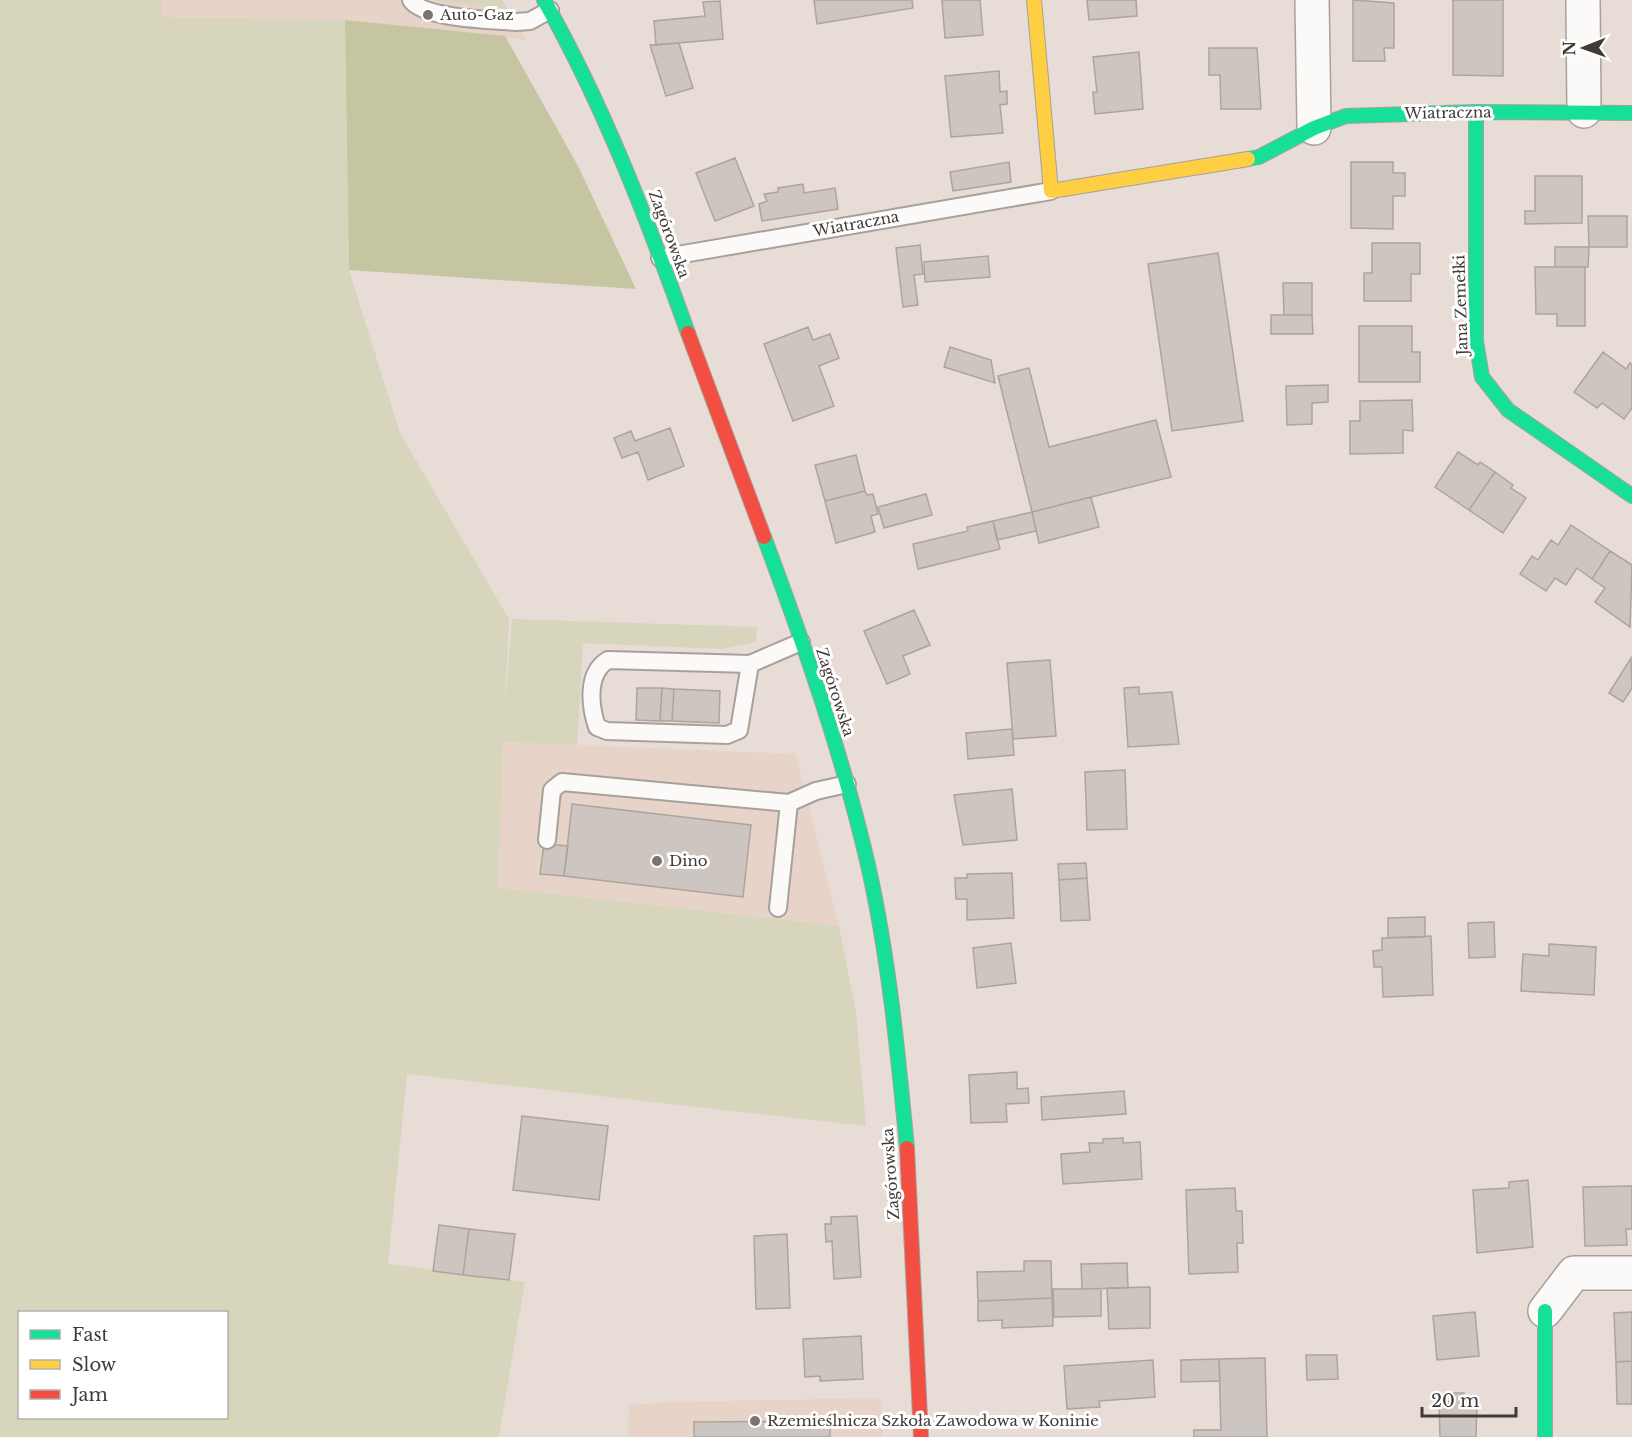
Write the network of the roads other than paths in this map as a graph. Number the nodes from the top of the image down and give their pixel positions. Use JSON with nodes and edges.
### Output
{"nodes":[{"id":1,"x":411,"y":0,"type":"edge"},
{"id":2,"x":1034,"y":0,"type":"edge"},
{"id":3,"x":1312,"y":0,"type":"edge"},
{"id":4,"x":1583,"y":0,"type":"edge"},
{"id":5,"x":547,"y":5,"type":"edge"},
{"id":6,"x":1584,"y":111,"type":"junction"},
{"id":7,"x":1476,"y":112,"type":"junction"},
{"id":8,"x":1632,"y":113,"type":"edge"},
{"id":9,"x":1314,"y":128,"type":"junction"},
{"id":10,"x":1051,"y":191,"type":"junction"},
{"id":11,"x":660,"y":258,"type":"junction"},
{"id":12,"x":1632,"y":496,"type":"edge"},
{"id":13,"x":801,"y":642,"type":"junction"},
{"id":14,"x":750,"y":664,"type":"junction"},
{"id":15,"x":846,"y":784,"type":"junction"},
{"id":16,"x":789,"y":803,"type":"junction"},
{"id":17,"x":547,"y":840,"type":"dead end"},
{"id":18,"x":778,"y":908,"type":"dead end"},
{"id":19,"x":1632,"y":1272,"type":"edge"},
{"id":20,"x":1545,"y":1311,"type":"joint"},
{"id":21,"x":921,"y":1437,"type":"edge"},
{"id":22,"x":1545,"y":1437,"type":"edge"}],
"edges":[{"from":1,"to":5,"type":"lane"},
{"from":2,"to":10,"type":"street"},
{"from":3,"to":9,"type":"street"},
{"from":4,"to":6,"type":"street"},
{"from":5,"to":11,"type":"street","name":"Zagórowska"},
{"from":6,"to":7,"type":"street","name":"Wiatraczna"},
{"from":6,"to":8,"type":"street","name":"Wiatraczna"},
{"from":7,"to":9,"type":"street","name":"Wiatraczna"},
{"from":7,"to":12,"type":"street","name":"Jana Zemełki"},
{"from":9,"to":10,"type":"street","name":"Wiatraczna"},
{"from":10,"to":11,"type":"lane","name":"Wiatraczna"},
{"from":11,"to":13,"type":"street","name":"Zagórowska"},
{"from":13,"to":14,"type":"lane"},
{"from":13,"to":15,"type":"street","name":"Zagórowska"},
{"from":14,"to":14,"type":"lane"},
{"from":15,"to":16,"type":"lane"},
{"from":15,"to":21,"type":"street","name":"Zagórowska"},
{"from":16,"to":17,"type":"lane"},
{"from":16,"to":18,"type":"lane"},
{"from":19,"to":20,"type":"street"},
{"from":20,"to":22,"type":"street"}]}
